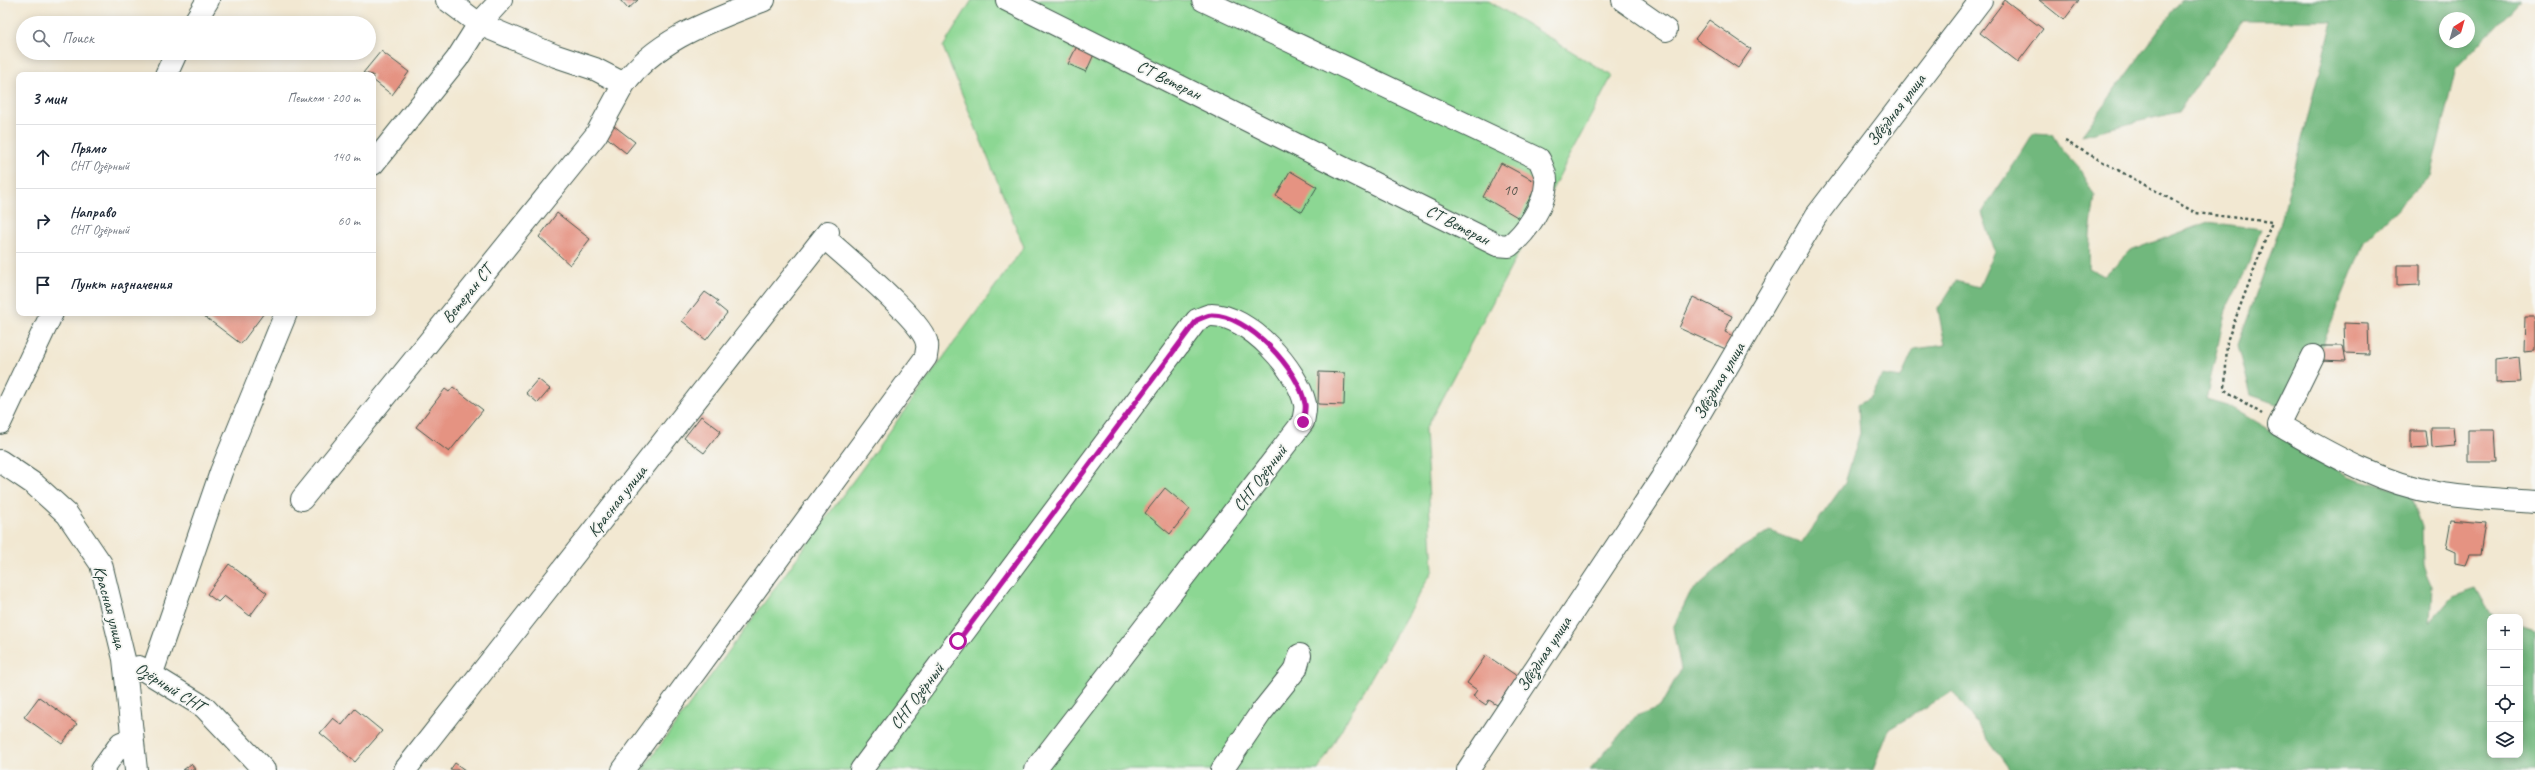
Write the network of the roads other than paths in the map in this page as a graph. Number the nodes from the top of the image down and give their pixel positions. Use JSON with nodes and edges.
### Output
{"nodes":[{"id":1,"x":208,"y":0,"type":"edge"},
{"id":2,"x":448,"y":0,"type":"edge"},
{"id":3,"x":502,"y":0,"type":"edge"},
{"id":4,"x":764,"y":0,"type":"edge"},
{"id":5,"x":1203,"y":0,"type":"edge"},
{"id":6,"x":1623,"y":0,"type":"edge"},
{"id":7,"x":1981,"y":0,"type":"edge"},
{"id":8,"x":1016,"y":2,"type":"edge"},
{"id":9,"x":198,"y":16,"type":"edge"},
{"id":10,"x":479,"y":24,"type":"junction"},
{"id":11,"x":1666,"y":30,"type":"dead end"},
{"id":12,"x":173,"y":60,"type":"edge"},
{"id":13,"x":167,"y":72,"type":"edge"},
{"id":14,"x":624,"y":84,"type":"junction"},
{"id":15,"x":376,"y":160,"type":"edge"},
{"id":16,"x":51,"y":316,"type":"edge"},
{"id":17,"x":285,"y":316,"type":"edge"},
{"id":18,"x":2313,"y":356,"type":"dead end"},
{"id":19,"x":0,"y":423,"type":"edge"},
{"id":20,"x":0,"y":460,"type":"edge"},
{"id":21,"x":302,"y":498,"type":"dead end"},
{"id":22,"x":2535,"y":502,"type":"edge"},
{"id":23,"x":1300,"y":655,"type":"dead end"},
{"id":24,"x":124,"y":659,"type":"junction"},
{"id":25,"x":152,"y":673,"type":"junction"},
{"id":26,"x":132,"y":739,"type":"junction"},
{"id":27,"x":102,"y":770,"type":"edge"},
{"id":28,"x":136,"y":770,"type":"edge"},
{"id":29,"x":264,"y":770,"type":"edge"},
{"id":30,"x":405,"y":770,"type":"edge"},
{"id":31,"x":623,"y":770,"type":"edge"},
{"id":32,"x":861,"y":770,"type":"edge"},
{"id":33,"x":1035,"y":770,"type":"edge"},
{"id":34,"x":1222,"y":770,"type":"edge"},
{"id":35,"x":1468,"y":770,"type":"edge"}],
"edges":[{"from":1,"to":9,"type":"street"},
{"from":2,"to":10,"type":"street"},
{"from":3,"to":10,"type":"street"},
{"from":4,"to":14,"type":"street","name":"Ветеран СТ"},
{"from":5,"to":8,"type":"street","name":"СТ Ветеран"},
{"from":6,"to":11,"type":"street"},
{"from":7,"to":35,"type":"street","name":"Звёздная улица"},
{"from":10,"to":14,"type":"street"},
{"from":10,"to":15,"type":"street"},
{"from":12,"to":13,"type":"street"},
{"from":14,"to":21,"type":"street","name":"Ветеран СТ"},
{"from":16,"to":19,"type":"street"},
{"from":17,"to":25,"type":"street"},
{"from":18,"to":22,"type":"street"},
{"from":20,"to":24,"type":"street","name":"Красная улица"},
{"from":23,"to":34,"type":"street"},
{"from":24,"to":25,"type":"street","name":"Озёрный СНТ"},
{"from":24,"to":26,"type":"street","name":"Красная улица"},
{"from":25,"to":29,"type":"street","name":"Озёрный СНТ"},
{"from":26,"to":27,"type":"street"},
{"from":26,"to":28,"type":"street","name":"Красная улица"},
{"from":30,"to":31,"type":"street","name":"Красная улица"},
{"from":32,"to":33,"type":"street","name":"СНТ Озёрный"}]}
